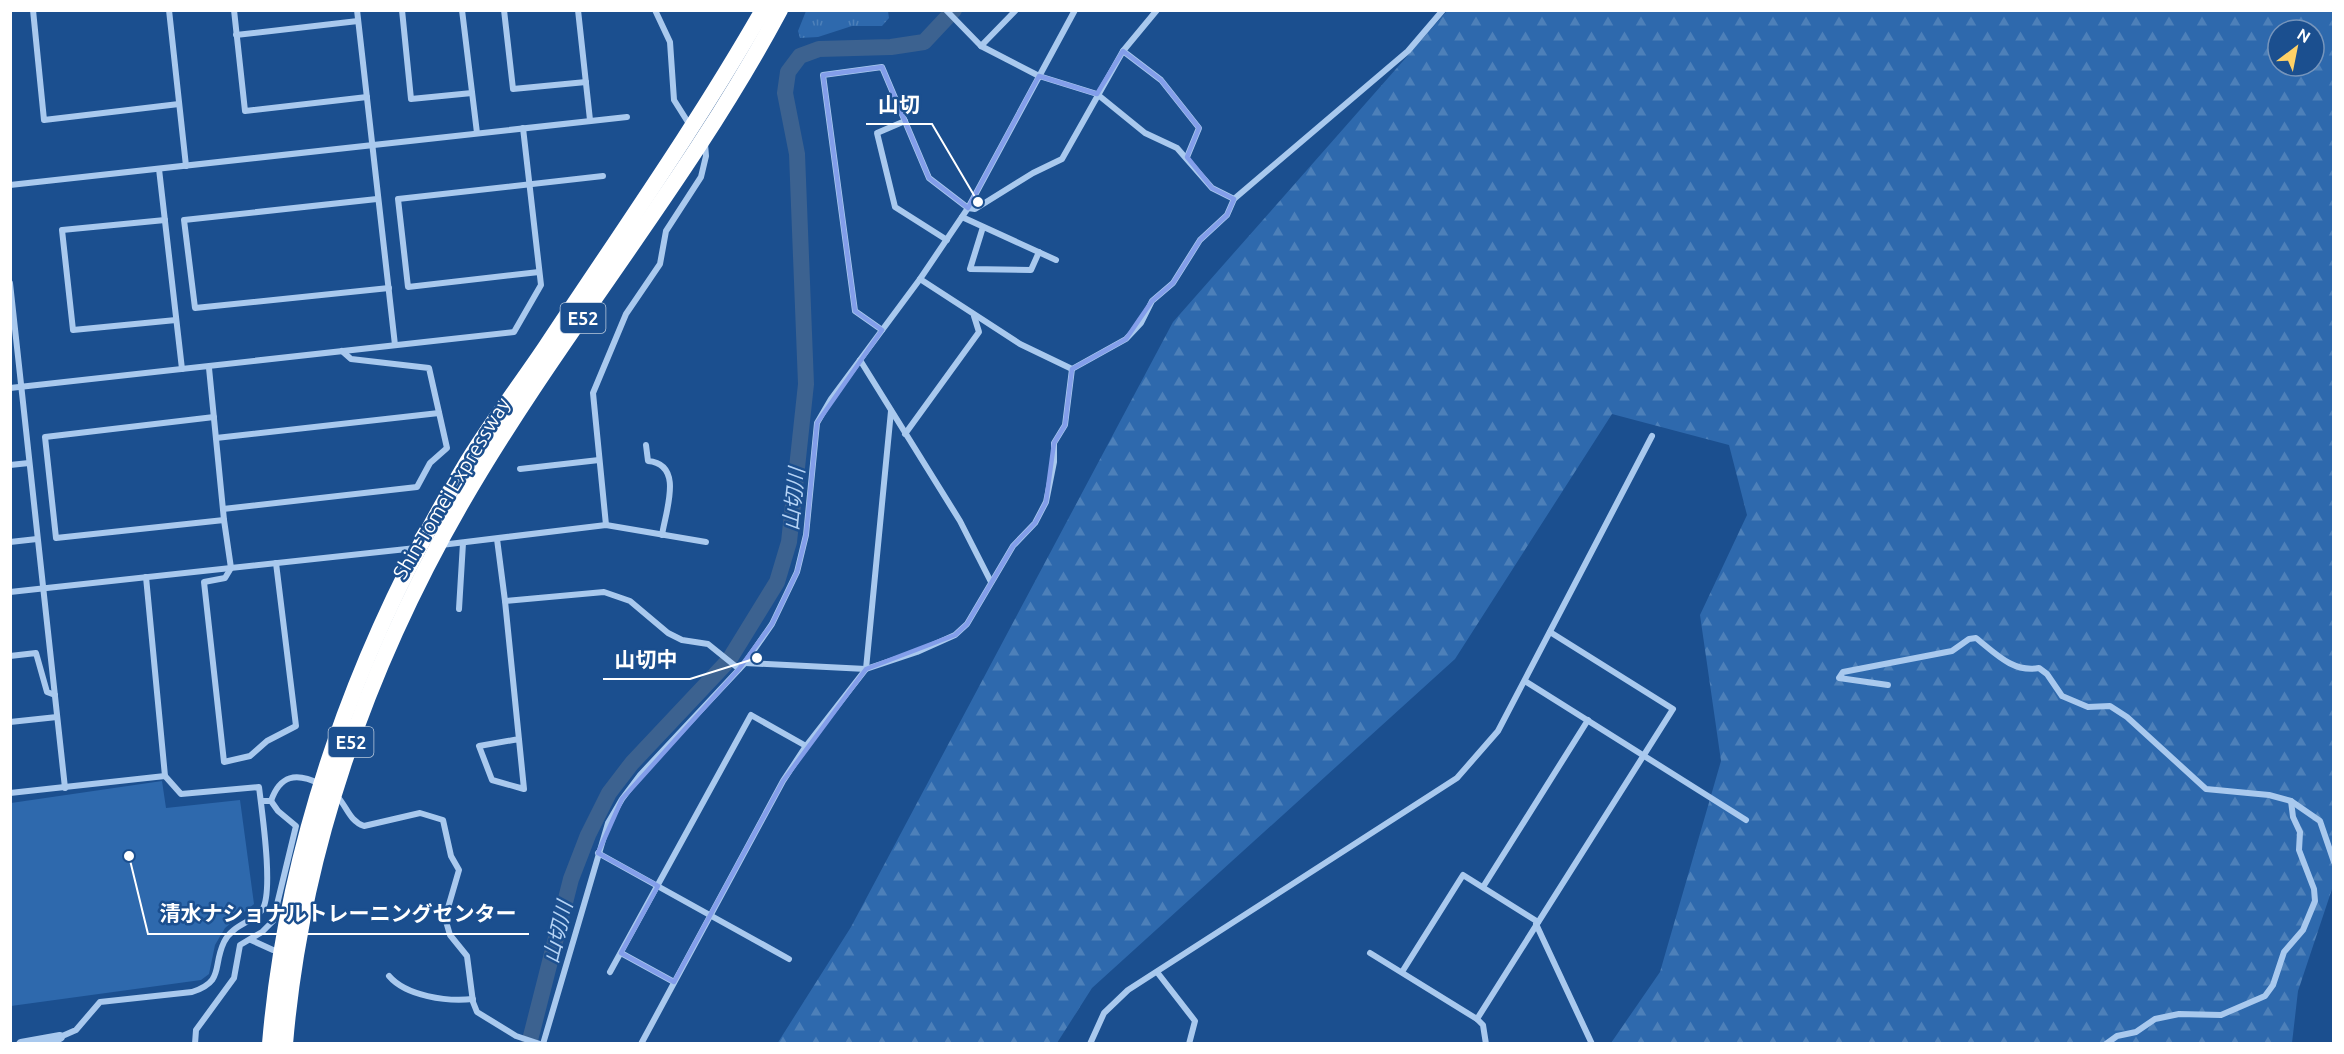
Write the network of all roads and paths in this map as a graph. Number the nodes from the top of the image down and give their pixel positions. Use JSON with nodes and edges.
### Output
{"nodes":[{"id":1,"x":33,"y":10,"type":"edge"},
{"id":2,"x":169,"y":10,"type":"edge"},
{"id":3,"x":234,"y":10,"type":"edge"},
{"id":4,"x":357,"y":10,"type":"edge"},
{"id":5,"x":402,"y":10,"type":"edge"},
{"id":6,"x":462,"y":10,"type":"edge"},
{"id":7,"x":504,"y":10,"type":"edge"},
{"id":8,"x":578,"y":10,"type":"edge"},
{"id":9,"x":655,"y":10,"type":"edge"},
{"id":10,"x":763,"y":10,"type":"edge"},
{"id":11,"x":780,"y":10,"type":"edge"},
{"id":12,"x":946,"y":10,"type":"edge"},
{"id":13,"x":1017,"y":10,"type":"edge"},
{"id":14,"x":1075,"y":10,"type":"edge"},
{"id":15,"x":1157,"y":10,"type":"edge"},
{"id":16,"x":1443,"y":10,"type":"edge"},
{"id":17,"x":358,"y":21,"type":"junction"},
{"id":18,"x":236,"y":35,"type":"junction"},
{"id":19,"x":981,"y":46,"type":"junction"},
{"id":20,"x":1122,"y":51,"type":"junction"},
{"id":21,"x":1039,"y":76,"type":"junction"},
{"id":22,"x":586,"y":82,"type":"junction"},
{"id":23,"x":472,"y":93,"type":"junction"},
{"id":24,"x":1097,"y":94,"type":"junction"},
{"id":25,"x":367,"y":97,"type":"junction"},
{"id":26,"x":179,"y":104,"type":"junction"},
{"id":27,"x":627,"y":117,"type":"dead end"},
{"id":28,"x":590,"y":120,"type":"junction"},
{"id":29,"x":905,"y":121,"type":"junction"},
{"id":30,"x":524,"y":128,"type":"junction"},
{"id":31,"x":477,"y":133,"type":"junction"},
{"id":32,"x":371,"y":144,"type":"junction"},
{"id":33,"x":1187,"y":157,"type":"junction"},
{"id":34,"x":186,"y":165,"type":"junction"},
{"id":35,"x":159,"y":169,"type":"junction"},
{"id":36,"x":675,"y":169,"type":"junction"},
{"id":37,"x":603,"y":176,"type":"dead end"},
{"id":38,"x":530,"y":184,"type":"junction"},
{"id":39,"x":10,"y":185,"type":"edge"},
{"id":40,"x":377,"y":199,"type":"junction"},
{"id":41,"x":1234,"y":199,"type":"junction"},
{"id":42,"x":968,"y":208,"type":"junction"},
{"id":43,"x":962,"y":217,"type":"junction"},
{"id":44,"x":165,"y":220,"type":"junction"},
{"id":45,"x":983,"y":227,"type":"junction"},
{"id":46,"x":947,"y":240,"type":"junction"},
{"id":47,"x":1039,"y":252,"type":"junction"},
{"id":48,"x":1056,"y":260,"type":"dead end"},
{"id":49,"x":539,"y":272,"type":"junction"},
{"id":50,"x":920,"y":279,"type":"junction"},
{"id":51,"x":10,"y":283,"type":"edge"},
{"id":52,"x":388,"y":288,"type":"junction"},
{"id":53,"x":974,"y":316,"type":"junction"},
{"id":54,"x":176,"y":320,"type":"junction"},
{"id":55,"x":882,"y":330,"type":"junction"},
{"id":56,"x":395,"y":345,"type":"junction"},
{"id":57,"x":342,"y":351,"type":"junction"},
{"id":58,"x":860,"y":360,"type":"junction"},
{"id":59,"x":209,"y":368,"type":"junction"},
{"id":60,"x":182,"y":369,"type":"junction"},
{"id":61,"x":1072,"y":369,"type":"junction"},
{"id":62,"x":21,"y":387,"type":"junction"},
{"id":63,"x":10,"y":388,"type":"edge"},
{"id":64,"x":891,"y":411,"type":"junction"},
{"id":65,"x":439,"y":413,"type":"junction"},
{"id":66,"x":214,"y":417,"type":"junction"},
{"id":67,"x":905,"y":434,"type":"junction"},
{"id":68,"x":1652,"y":436,"type":"dead end"},
{"id":69,"x":216,"y":438,"type":"junction"},
{"id":70,"x":646,"y":445,"type":"dead end"},
{"id":71,"x":599,"y":460,"type":"junction"},
{"id":72,"x":29,"y":463,"type":"junction"},
{"id":73,"x":10,"y":465,"type":"edge"},
{"id":74,"x":520,"y":469,"type":"dead end"},
{"id":75,"x":223,"y":508,"type":"junction"},
{"id":76,"x":224,"y":520,"type":"junction"},
{"id":77,"x":606,"y":525,"type":"junction"},
{"id":78,"x":662,"y":535,"type":"junction"},
{"id":79,"x":497,"y":539,"type":"junction"},
{"id":80,"x":37,"y":540,"type":"junction"},
{"id":81,"x":10,"y":542,"type":"edge"},
{"id":82,"x":706,"y":542,"type":"dead end"},
{"id":83,"x":463,"y":543,"type":"junction"},
{"id":84,"x":276,"y":563,"type":"junction"},
{"id":85,"x":231,"y":568,"type":"junction"},
{"id":86,"x":146,"y":577,"type":"junction"},
{"id":87,"x":991,"y":582,"type":"junction"},
{"id":88,"x":42,"y":589,"type":"junction"},
{"id":89,"x":10,"y":592,"type":"edge"},
{"id":90,"x":505,"y":601,"type":"junction"},
{"id":91,"x":459,"y":609,"type":"dead end"},
{"id":92,"x":1550,"y":632,"type":"junction"},
{"id":93,"x":10,"y":656,"type":"edge"},
{"id":94,"x":745,"y":663,"type":"junction"},
{"id":95,"x":739,"y":669,"type":"junction"},
{"id":96,"x":866,"y":669,"type":"junction"},
{"id":97,"x":1525,"y":681,"type":"junction"},
{"id":98,"x":1888,"y":685,"type":"dead end"},
{"id":99,"x":55,"y":695,"type":"junction"},
{"id":100,"x":57,"y":717,"type":"junction"},
{"id":101,"x":1588,"y":720,"type":"junction"},
{"id":102,"x":10,"y":722,"type":"edge"},
{"id":103,"x":519,"y":739,"type":"junction"},
{"id":104,"x":806,"y":746,"type":"junction"},
{"id":105,"x":1643,"y":755,"type":"junction"},
{"id":106,"x":165,"y":776,"type":"junction"},
{"id":107,"x":65,"y":788,"type":"junction"},
{"id":108,"x":10,"y":794,"type":"edge"},
{"id":109,"x":261,"y":801,"type":"junction"},
{"id":110,"x":271,"y":801,"type":"junction"},
{"id":111,"x":2291,"y":801,"type":"junction"},
{"id":112,"x":1746,"y":820,"type":"dead end"},
{"id":113,"x":598,"y":853,"type":"junction"},
{"id":114,"x":2334,"y":862,"type":"edge"},
{"id":115,"x":658,"y":886,"type":"junction"},
{"id":116,"x":1483,"y":887,"type":"junction"},
{"id":117,"x":711,"y":915,"type":"junction"},
{"id":118,"x":1537,"y":923,"type":"junction"},
{"id":119,"x":251,"y":940,"type":"junction"},
{"id":120,"x":273,"y":950,"type":"dead end"},
{"id":121,"x":621,"y":953,"type":"junction"},
{"id":122,"x":1370,"y":953,"type":"dead end"},
{"id":123,"x":789,"y":959,"type":"dead end"},
{"id":124,"x":610,"y":972,"type":"dead end"},
{"id":125,"x":1157,"y":972,"type":"junction"},
{"id":126,"x":1402,"y":972,"type":"junction"},
{"id":127,"x":389,"y":976,"type":"dead end"},
{"id":128,"x":674,"y":982,"type":"junction"},
{"id":129,"x":473,"y":999,"type":"junction"},
{"id":130,"x":1477,"y":1019,"type":"junction"},
{"id":131,"x":60,"y":1036,"type":"joint"},
{"id":132,"x":517,"y":1037,"type":"junction"},
{"id":133,"x":540,"y":1043,"type":"edge"},
{"id":134,"x":21,"y":1044,"type":"edge"},
{"id":135,"x":195,"y":1044,"type":"edge"},
{"id":136,"x":270,"y":1044,"type":"edge"},
{"id":137,"x":285,"y":1044,"type":"edge"},
{"id":138,"x":514,"y":1044,"type":"edge"},
{"id":139,"x":641,"y":1044,"type":"edge"},
{"id":140,"x":1090,"y":1044,"type":"edge"},
{"id":141,"x":1189,"y":1044,"type":"edge"},
{"id":142,"x":1486,"y":1044,"type":"edge"},
{"id":143,"x":1592,"y":1044,"type":"edge"},
{"id":144,"x":2106,"y":1044,"type":"edge"}],
"edges":[{"from":1,"to":26,"type":"street"},
{"from":2,"to":26,"type":"street"},
{"from":3,"to":18,"type":"street"},
{"from":4,"to":17,"type":"street"},
{"from":5,"to":23,"type":"street"},
{"from":6,"to":23,"type":"street"},
{"from":7,"to":22,"type":"street"},
{"from":8,"to":22,"type":"street"},
{"from":9,"to":71,"type":"street"},
{"from":10,"to":36,"type":"highway","name":"Shin-Tomei Expressway","number":"E52"},
{"from":11,"to":36,"type":"highway","name":"Shin-Tomei Expressway","number":"E52"},
{"from":12,"to":19,"type":"street"},
{"from":13,"to":19,"type":"street"},
{"from":14,"to":21,"type":"street"},
{"from":15,"to":20,"type":"street"},
{"from":16,"to":41,"type":"street"},
{"from":17,"to":18,"type":"street"},
{"from":17,"to":25,"type":"street"},
{"from":18,"to":25,"type":"street"},
{"from":19,"to":21,"type":"street"},
{"from":20,"to":24,"type":"street"},
{"from":20,"to":33,"type":"street"},
{"from":21,"to":24,"type":"street"},
{"from":21,"to":42,"type":"street"},
{"from":22,"to":28,"type":"street"},
{"from":23,"to":31,"type":"street"},
{"from":24,"to":33,"type":"street"},
{"from":24,"to":42,"type":"street"},
{"from":25,"to":32,"type":"street"},
{"from":26,"to":34,"type":"street"},
{"from":27,"to":28,"type":"street"},
{"from":28,"to":30,"type":"street"},
{"from":29,"to":42,"type":"street"},
{"from":29,"to":46,"type":"street"},
{"from":29,"to":55,"type":"street"},
{"from":30,"to":31,"type":"street"},
{"from":30,"to":38,"type":"street"},
{"from":31,"to":32,"type":"street"},
{"from":32,"to":34,"type":"street"},
{"from":32,"to":40,"type":"street"},
{"from":33,"to":41,"type":"street"},
{"from":34,"to":35,"type":"street"},
{"from":35,"to":39,"type":"street"},
{"from":35,"to":44,"type":"street"},
{"from":36,"to":136,"type":"highway","name":"Shin-Tomei Expressway","number":"E52"},
{"from":36,"to":137,"type":"highway","name":"Shin-Tomei Expressway","number":"E52"},
{"from":37,"to":38,"type":"street"},
{"from":38,"to":49,"type":"street"},
{"from":38,"to":49,"type":"street"},
{"from":40,"to":52,"type":"street"},
{"from":40,"to":52,"type":"street"},
{"from":41,"to":61,"type":"street"},
{"from":42,"to":43,"type":"street"},
{"from":43,"to":45,"type":"street"},
{"from":43,"to":46,"type":"street"},
{"from":44,"to":54,"type":"street"},
{"from":44,"to":54,"type":"street"},
{"from":45,"to":47,"type":"street"},
{"from":45,"to":47,"type":"street"},
{"from":46,"to":50,"type":"street"},
{"from":47,"to":48,"type":"street"},
{"from":49,"to":56,"type":"street"},
{"from":50,"to":53,"type":"street"},
{"from":50,"to":55,"type":"street"},
{"from":51,"to":62,"type":"street"},
{"from":52,"to":56,"type":"street"},
{"from":53,"to":61,"type":"street"},
{"from":53,"to":67,"type":"street"},
{"from":54,"to":60,"type":"street"},
{"from":55,"to":58,"type":"street"},
{"from":56,"to":57,"type":"street"},
{"from":57,"to":59,"type":"street"},
{"from":57,"to":65,"type":"street"},
{"from":58,"to":64,"type":"street"},
{"from":58,"to":94,"type":"street"},
{"from":59,"to":60,"type":"street"},
{"from":59,"to":66,"type":"street"},
{"from":60,"to":62,"type":"street"},
{"from":61,"to":87,"type":"street"},
{"from":62,"to":63,"type":"street"},
{"from":62,"to":72,"type":"street"},
{"from":64,"to":67,"type":"street"},
{"from":64,"to":96,"type":"street"},
{"from":65,"to":69,"type":"street"},
{"from":65,"to":75,"type":"street"},
{"from":66,"to":69,"type":"street"},
{"from":66,"to":76,"type":"street"},
{"from":67,"to":87,"type":"street"},
{"from":68,"to":92,"type":"street"},
{"from":69,"to":75,"type":"street"},
{"from":70,"to":78,"type":"street"},
{"from":71,"to":74,"type":"street"},
{"from":71,"to":77,"type":"street"},
{"from":72,"to":73,"type":"street"},
{"from":72,"to":80,"type":"street"},
{"from":75,"to":76,"type":"street"},
{"from":76,"to":85,"type":"street"},
{"from":77,"to":78,"type":"street"},
{"from":77,"to":79,"type":"street"},
{"from":78,"to":82,"type":"street"},
{"from":79,"to":83,"type":"street"},
{"from":79,"to":90,"type":"street"},
{"from":80,"to":81,"type":"street"},
{"from":80,"to":88,"type":"street"},
{"from":83,"to":84,"type":"street"},
{"from":83,"to":91,"type":"street"},
{"from":84,"to":85,"type":"street"},
{"from":84,"to":85,"type":"street"},
{"from":85,"to":86,"type":"street"},
{"from":86,"to":88,"type":"street"},
{"from":86,"to":106,"type":"street"},
{"from":87,"to":96,"type":"street"},
{"from":88,"to":89,"type":"street"},
{"from":88,"to":99,"type":"street"},
{"from":90,"to":95,"type":"street"},
{"from":90,"to":103,"type":"street"},
{"from":92,"to":97,"type":"street"},
{"from":92,"to":105,"type":"street"},
{"from":93,"to":99,"type":"street"},
{"from":94,"to":95,"type":"street"},
{"from":94,"to":96,"type":"street"},
{"from":95,"to":113,"type":"street"},
{"from":96,"to":104,"type":"street"},
{"from":97,"to":101,"type":"street"},
{"from":97,"to":125,"type":"street"},
{"from":98,"to":111,"type":"street"},
{"from":99,"to":100,"type":"street"},
{"from":100,"to":102,"type":"street"},
{"from":100,"to":107,"type":"street"},
{"from":101,"to":105,"type":"street"},
{"from":101,"to":116,"type":"street"},
{"from":103,"to":103,"type":"street"},
{"from":104,"to":115,"type":"street"},
{"from":104,"to":117,"type":"street"},
{"from":105,"to":112,"type":"street"},
{"from":105,"to":118,"type":"street"},
{"from":106,"to":107,"type":"street"},
{"from":106,"to":109,"type":"street"},
{"from":107,"to":108,"type":"street"},
{"from":109,"to":110,"type":"street"},
{"from":109,"to":131,"type":"street"},
{"from":110,"to":119,"type":"street"},
{"from":110,"to":129,"type":"street"},
{"from":111,"to":114,"type":"street"},
{"from":111,"to":144,"type":"street"},
{"from":113,"to":115,"type":"street"},
{"from":113,"to":133,"type":"street"},
{"from":115,"to":117,"type":"street"},
{"from":115,"to":121,"type":"street"},
{"from":116,"to":118,"type":"street"},
{"from":116,"to":126,"type":"street"},
{"from":117,"to":123,"type":"street"},
{"from":117,"to":128,"type":"street"},
{"from":118,"to":130,"type":"street"},
{"from":118,"to":143,"type":"street"},
{"from":119,"to":120,"type":"street"},
{"from":119,"to":135,"type":"street"},
{"from":121,"to":124,"type":"street"},
{"from":121,"to":128,"type":"street"},
{"from":122,"to":126,"type":"street"},
{"from":125,"to":140,"type":"street"},
{"from":125,"to":141,"type":"street"},
{"from":126,"to":130,"type":"street"},
{"from":127,"to":129,"type":"street"},
{"from":128,"to":139,"type":"street"},
{"from":129,"to":132,"type":"street"},
{"from":130,"to":142,"type":"street"},
{"from":131,"to":134,"type":"street"},
{"from":132,"to":133,"type":"street"},
{"from":132,"to":138,"type":"street"}]}
